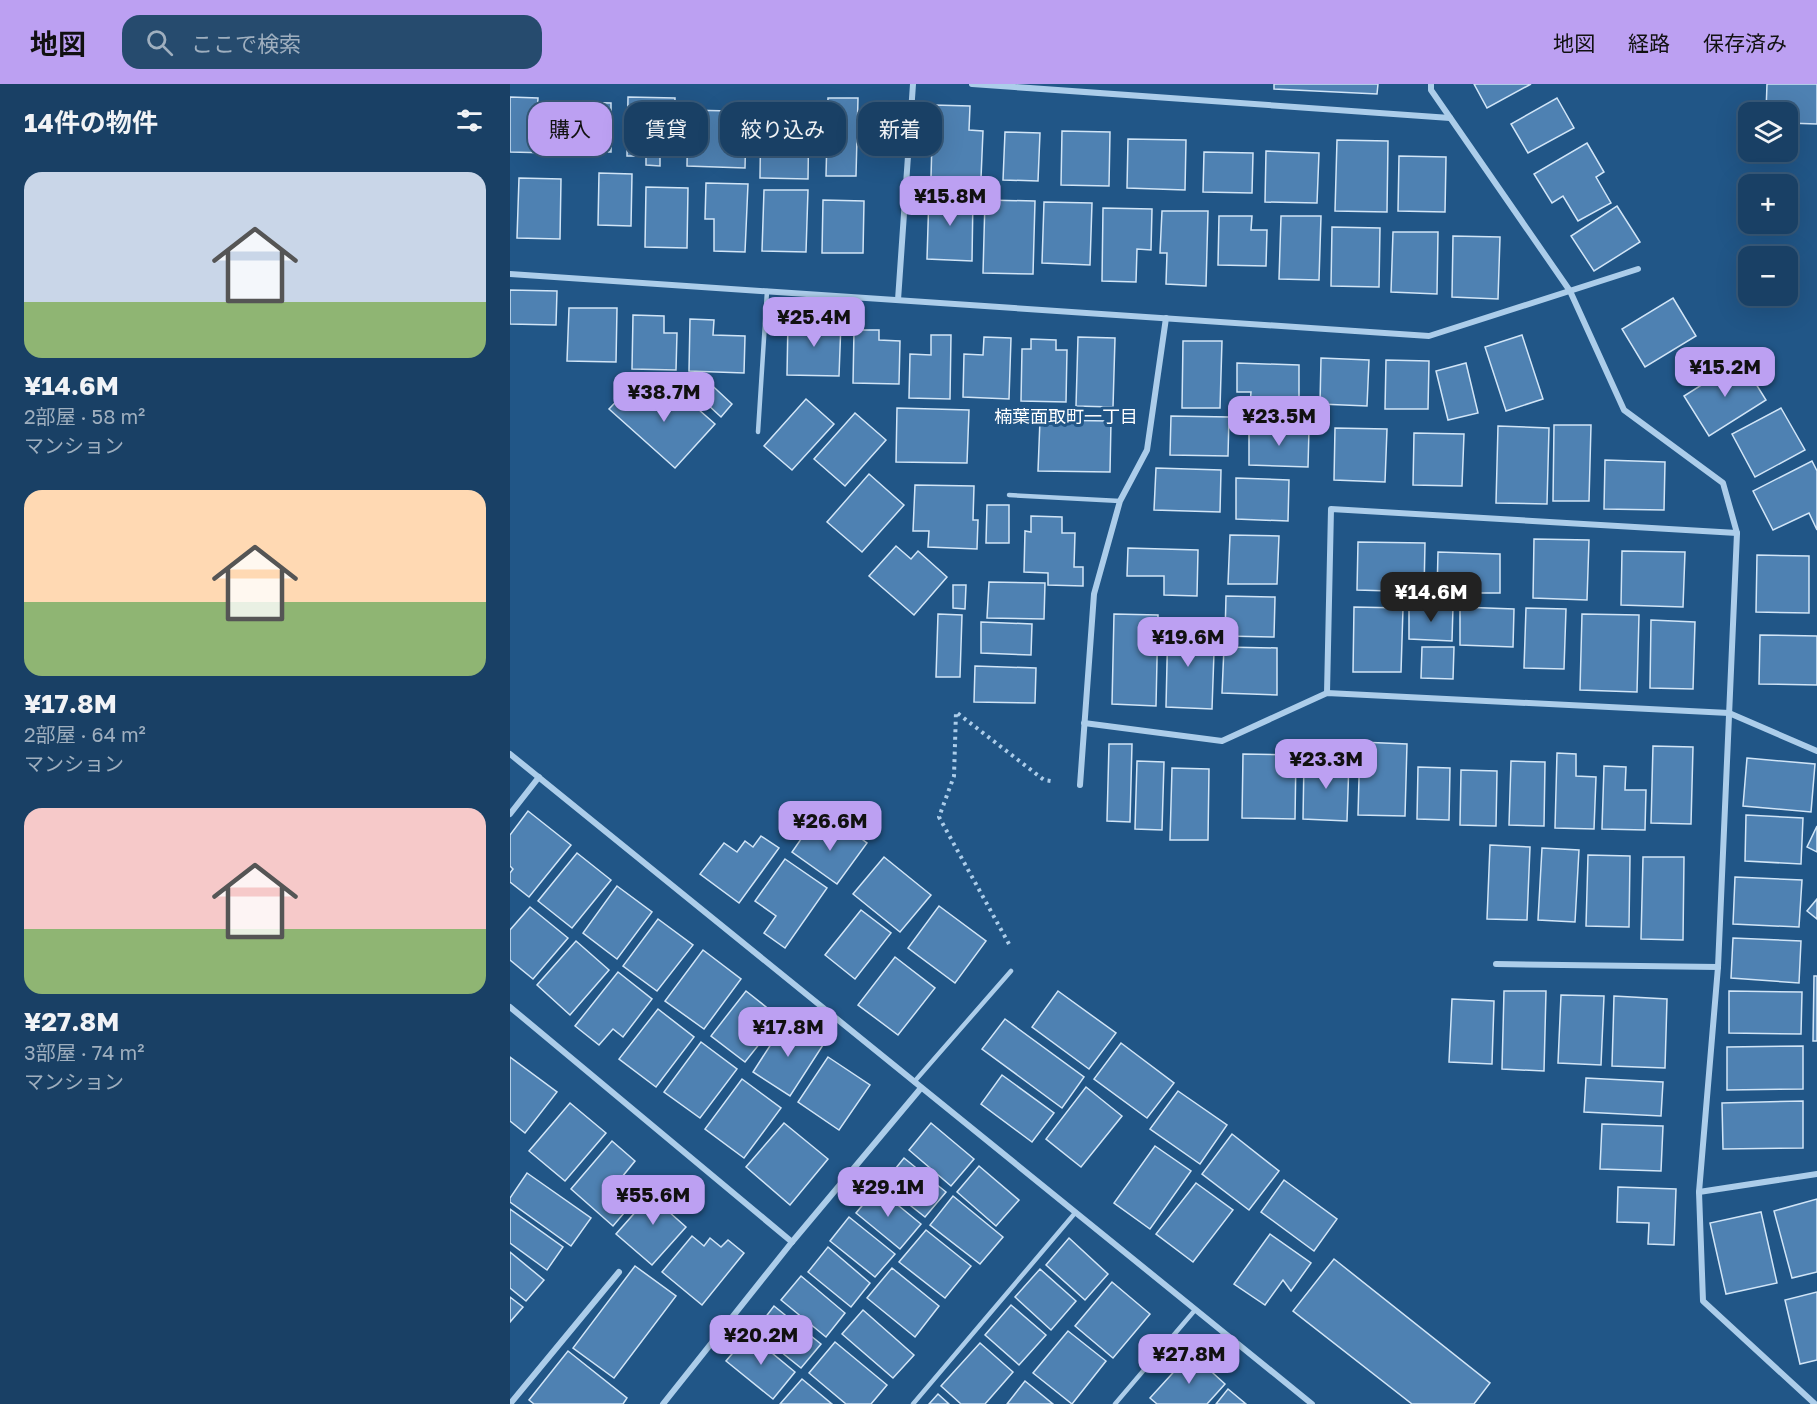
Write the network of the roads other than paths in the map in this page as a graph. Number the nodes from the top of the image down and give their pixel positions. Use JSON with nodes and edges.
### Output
{"nodes":[{"id":1,"x":913,"y":84,"type":"edge"},
{"id":2,"x":972,"y":84,"type":"edge"},
{"id":3,"x":1431,"y":84,"type":"edge"},
{"id":4,"x":1450,"y":118,"type":"junction"},
{"id":5,"x":1638,"y":269,"type":"dead end"},
{"id":6,"x":510,"y":274,"type":"edge"},
{"id":7,"x":767,"y":291,"type":"junction"},
{"id":8,"x":1570,"y":291,"type":"junction"},
{"id":9,"x":898,"y":300,"type":"junction"},
{"id":10,"x":1166,"y":318,"type":"junction"},
{"id":11,"x":758,"y":432,"type":"dead end"},
{"id":12,"x":1009,"y":495,"type":"dead end"},
{"id":13,"x":1120,"y":501,"type":"junction"},
{"id":14,"x":1737,"y":533,"type":"junction"},
{"id":15,"x":1327,"y":693,"type":"junction"},
{"id":16,"x":1729,"y":713,"type":"junction"},
{"id":17,"x":1084,"y":723,"type":"junction"},
{"id":18,"x":1817,"y":751,"type":"edge"},
{"id":19,"x":510,"y":754,"type":"edge"},
{"id":20,"x":539,"y":777,"type":"junction"},
{"id":21,"x":1080,"y":785,"type":"dead end"},
{"id":22,"x":510,"y":814,"type":"edge"},
{"id":23,"x":1496,"y":964,"type":"dead end"},
{"id":24,"x":1718,"y":967,"type":"junction"},
{"id":25,"x":1011,"y":971,"type":"road end"},
{"id":26,"x":510,"y":1007,"type":"edge"},
{"id":27,"x":914,"y":1083,"type":"junction"},
{"id":28,"x":921,"y":1088,"type":"junction"},
{"id":29,"x":1817,"y":1174,"type":"edge"},
{"id":30,"x":1699,"y":1192,"type":"junction"},
{"id":31,"x":1075,"y":1213,"type":"junction"},
{"id":32,"x":792,"y":1242,"type":"junction"},
{"id":33,"x":619,"y":1272,"type":"dead end"},
{"id":34,"x":1195,"y":1310,"type":"junction"},
{"id":35,"x":510,"y":1404,"type":"edge"},
{"id":36,"x":663,"y":1404,"type":"edge"},
{"id":37,"x":913,"y":1404,"type":"edge"},
{"id":38,"x":1115,"y":1404,"type":"edge"},
{"id":39,"x":1312,"y":1404,"type":"edge"},
{"id":40,"x":1815,"y":1404,"type":"edge"}],
"edges":[{"from":1,"to":9,"type":"street"},
{"from":2,"to":4,"type":"street"},
{"from":3,"to":4,"type":"street"},
{"from":4,"to":8,"type":"street"},
{"from":5,"to":8,"type":"street"},
{"from":6,"to":7,"type":"street"},
{"from":7,"to":9,"type":"street"},
{"from":7,"to":11,"type":"lane"},
{"from":8,"to":10,"type":"street"},
{"from":8,"to":14,"type":"street"},
{"from":9,"to":10,"type":"street"},
{"from":10,"to":13,"type":"street"},
{"from":12,"to":13,"type":"lane"},
{"from":13,"to":17,"type":"street"},
{"from":14,"to":15,"type":"street"},
{"from":14,"to":16,"type":"street"},
{"from":15,"to":16,"type":"street"},
{"from":15,"to":17,"type":"street"},
{"from":16,"to":18,"type":"street"},
{"from":16,"to":24,"type":"street"},
{"from":17,"to":21,"type":"street"},
{"from":19,"to":20,"type":"street"},
{"from":20,"to":22,"type":"street"},
{"from":20,"to":27,"type":"street"},
{"from":23,"to":24,"type":"street"},
{"from":24,"to":30,"type":"street"},
{"from":25,"to":27,"type":"lane"},
{"from":26,"to":32,"type":"street"},
{"from":27,"to":28,"type":"street"},
{"from":28,"to":31,"type":"street"},
{"from":28,"to":32,"type":"street"},
{"from":29,"to":30,"type":"street"},
{"from":30,"to":40,"type":"street"},
{"from":31,"to":34,"type":"street"},
{"from":31,"to":37,"type":"lane"},
{"from":32,"to":36,"type":"street"},
{"from":33,"to":35,"type":"street"},
{"from":34,"to":38,"type":"lane"},
{"from":34,"to":39,"type":"street"}]}
